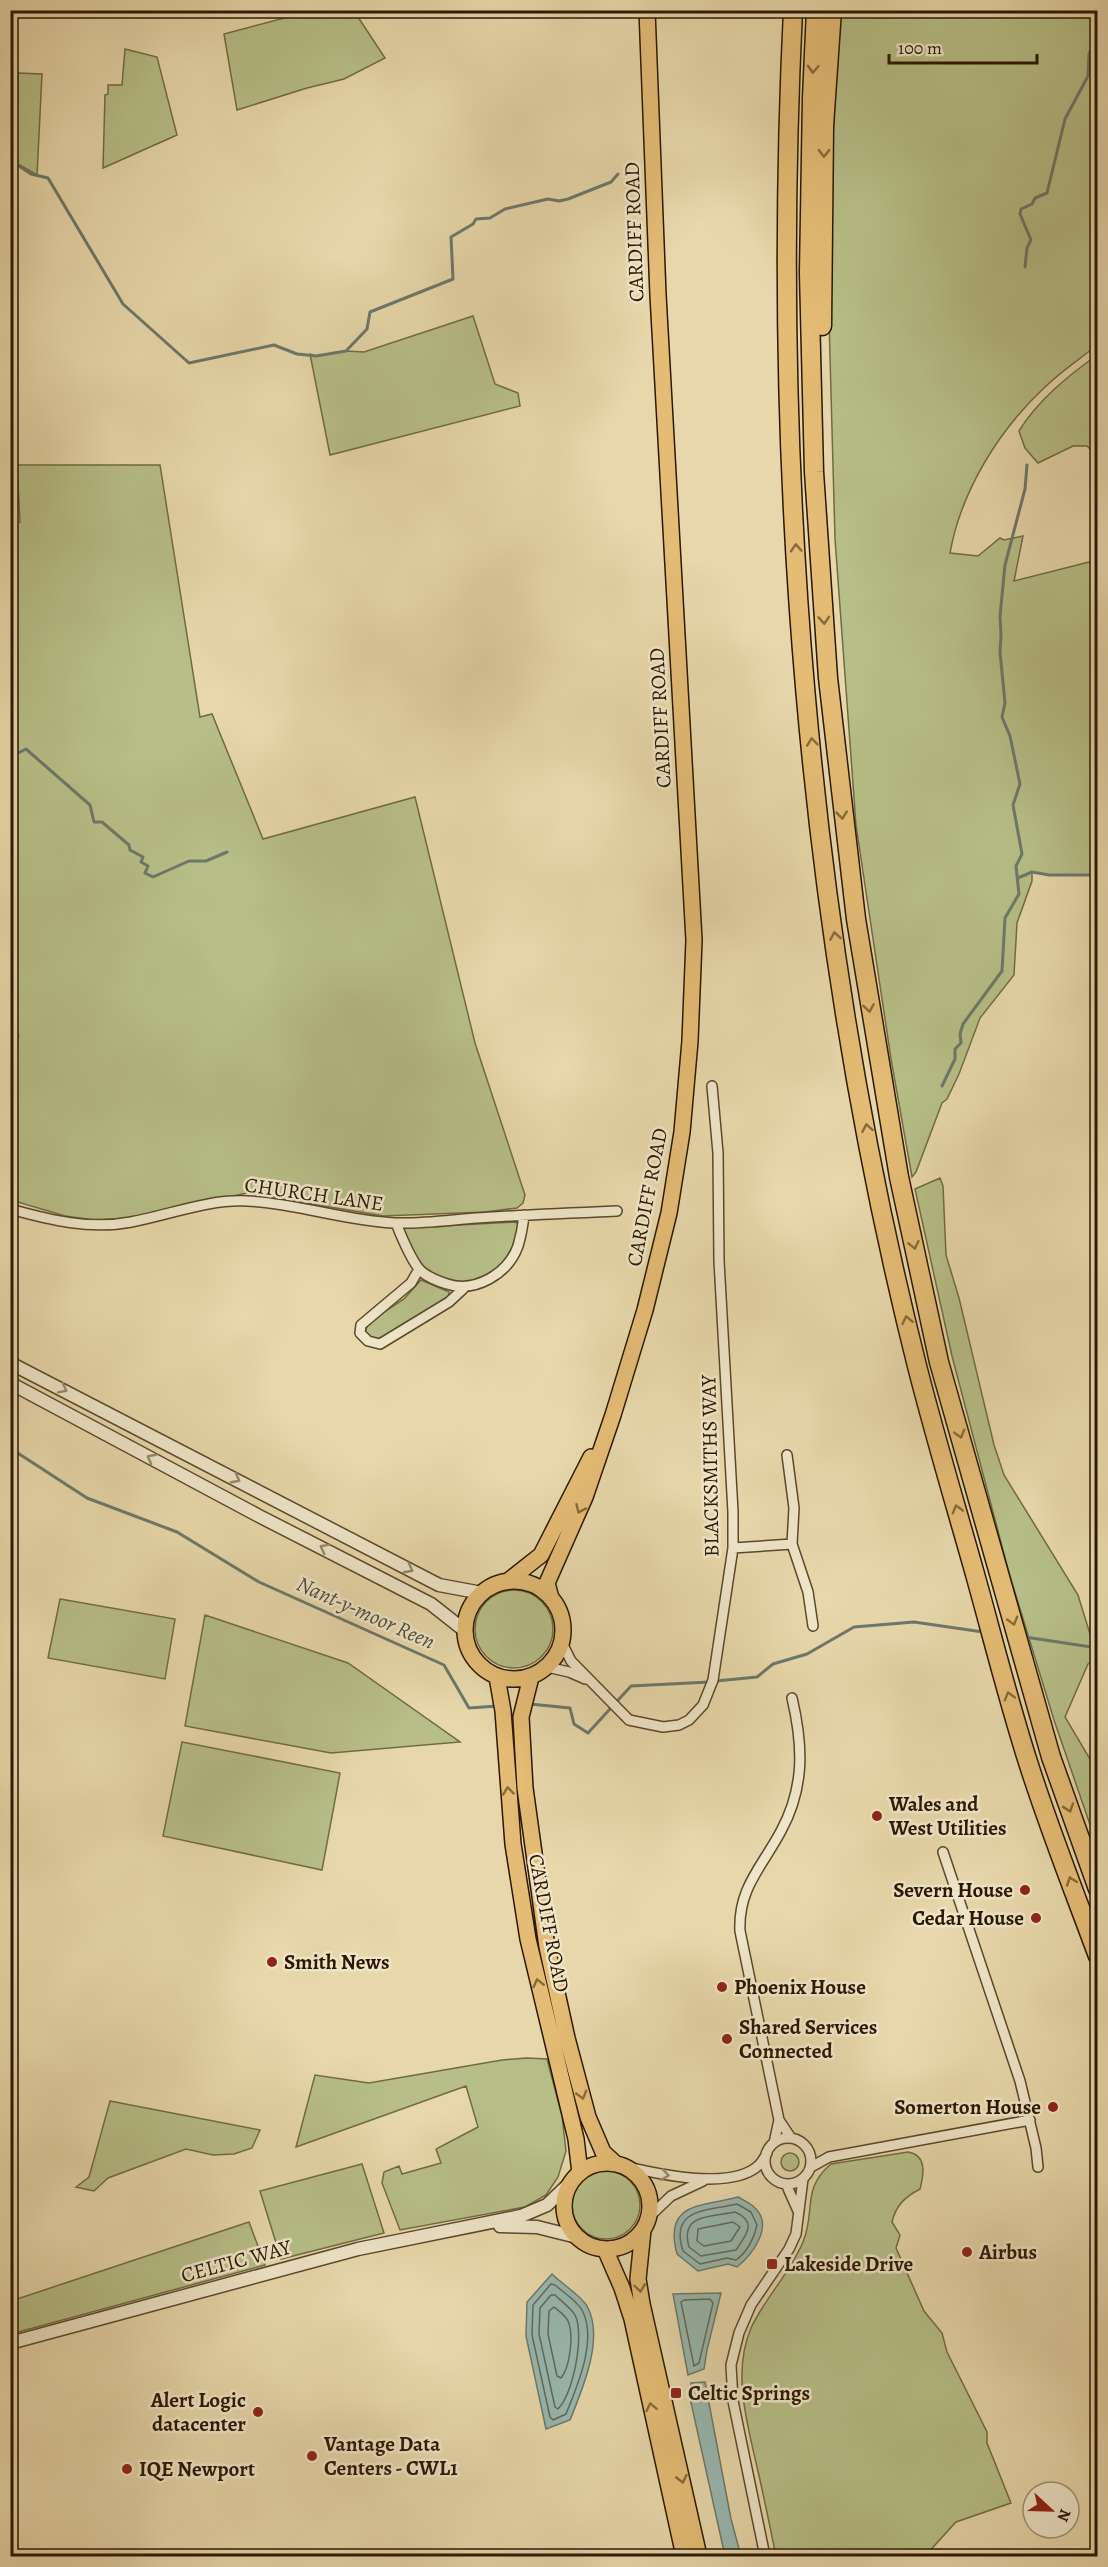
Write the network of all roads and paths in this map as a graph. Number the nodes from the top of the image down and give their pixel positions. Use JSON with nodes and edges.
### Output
{"nodes":[{"id":1,"x":647,"y":10,"type":"edge"},
{"id":2,"x":793,"y":10,"type":"edge"},
{"id":3,"x":816,"y":10,"type":"edge"},
{"id":4,"x":831,"y":10,"type":"edge"},
{"id":5,"x":814,"y":472,"type":"junction"},
{"id":6,"x":712,"y":1086,"type":"dead end"},
{"id":7,"x":10,"y":1209,"type":"edge"},
{"id":8,"x":617,"y":1211,"type":"dead end"},
{"id":9,"x":524,"y":1215,"type":"junction"},
{"id":10,"x":396,"y":1223,"type":"junction"},
{"id":11,"x":419,"y":1269,"type":"junction"},
{"id":12,"x":463,"y":1289,"type":"junction"},
{"id":13,"x":10,"y":1363,"type":"edge"},
{"id":14,"x":10,"y":1383,"type":"edge"},
{"id":15,"x":613,"y":1414,"type":"junction"},
{"id":16,"x":787,"y":1455,"type":"dead end"},
{"id":17,"x":792,"y":1544,"type":"junction"},
{"id":18,"x":733,"y":1548,"type":"junction"},
{"id":19,"x":508,"y":1581,"type":"junction"},
{"id":20,"x":482,"y":1593,"type":"junction"},
{"id":21,"x":551,"y":1598,"type":"junction"},
{"id":22,"x":813,"y":1626,"type":"dead end"},
{"id":23,"x":464,"y":1630,"type":"junction"},
{"id":24,"x":562,"y":1643,"type":"junction"},
{"id":25,"x":547,"y":1667,"type":"junction"},
{"id":26,"x":496,"y":1677,"type":"junction"},
{"id":27,"x":531,"y":1677,"type":"junction"},
{"id":28,"x":590,"y":1681,"type":"junction"},
{"id":29,"x":792,"y":1698,"type":"dead end"},
{"id":30,"x":943,"y":1852,"type":"dead end"},
{"id":31,"x":1098,"y":1889,"type":"edge"},
{"id":32,"x":1098,"y":1956,"type":"edge"},
{"id":33,"x":779,"y":2120,"type":"junction"},
{"id":34,"x":1030,"y":2120,"type":"junction"},
{"id":35,"x":791,"y":2138,"type":"junction"},
{"id":36,"x":774,"y":2143,"type":"junction"},
{"id":37,"x":805,"y":2145,"type":"junction"},
{"id":38,"x":767,"y":2153,"type":"junction"},
{"id":39,"x":829,"y":2157,"type":"junction"},
{"id":40,"x":620,"y":2165,"type":"junction"},
{"id":41,"x":811,"y":2167,"type":"junction"},
{"id":42,"x":1038,"y":2167,"type":"dead end"},
{"id":43,"x":748,"y":2172,"type":"junction"},
{"id":44,"x":770,"y":2174,"type":"junction"},
{"id":45,"x":576,"y":2177,"type":"junction"},
{"id":46,"x":803,"y":2179,"type":"junction"},
{"id":47,"x":705,"y":2180,"type":"junction"},
{"id":48,"x":786,"y":2184,"type":"junction"},
{"id":49,"x":799,"y":2213,"type":"junction"},
{"id":50,"x":646,"y":2224,"type":"junction"},
{"id":51,"x":475,"y":2227,"type":"junction"},
{"id":52,"x":577,"y":2237,"type":"junction"},
{"id":53,"x":605,"y":2249,"type":"junction"},
{"id":54,"x":10,"y":2343,"type":"edge"},
{"id":55,"x":684,"y":2556,"type":"edge"},
{"id":56,"x":699,"y":2556,"type":"edge"},
{"id":57,"x":765,"y":2556,"type":"edge"}],
"edges":[{"from":1,"to":15,"type":"main road","name":"CARDIFF ROAD"},
{"from":32,"to":2,"type":"highway","one_way":true},
{"from":3,"to":5,"type":"highway","one_way":true},
{"from":4,"to":5,"type":"highway","one_way":true},
{"from":5,"to":31,"type":"highway","one_way":true},
{"from":6,"to":18,"type":"street","name":"BLACKSMITHS WAY"},
{"from":7,"to":10,"type":"street","name":"CHURCH LANE"},
{"from":8,"to":9,"type":"street","name":"CHURCH LANE"},
{"from":9,"to":10,"type":"street","name":"CHURCH LANE"},
{"from":9,"to":12,"type":"street"},
{"from":10,"to":11,"type":"street"},
{"from":11,"to":12,"type":"street"},
{"from":11,"to":12,"type":"street"},
{"from":13,"to":20,"type":"street","one_way":true},
{"from":23,"to":14,"type":"street","one_way":true},
{"from":15,"to":19,"type":"main road","name":"CARDIFF ROAD"},
{"from":15,"to":21,"type":"main road","name":"CARDIFF ROAD","one_way":true},
{"from":16,"to":17,"type":"street"},
{"from":17,"to":18,"type":"street"},
{"from":17,"to":22,"type":"street"},
{"from":18,"to":28,"type":"street","name":"BLACKSMITHS WAY"},
{"from":19,"to":20,"type":"main road"},
{"from":19,"to":21,"type":"main road"},
{"from":20,"to":23,"type":"main road"},
{"from":21,"to":24,"type":"main road"},
{"from":23,"to":26,"type":"main road"},
{"from":24,"to":25,"type":"main road"},
{"from":24,"to":28,"type":"street","name":"BLACKSMITHS WAY"},
{"from":25,"to":27,"type":"main road"},
{"from":25,"to":28,"type":"street","name":"BLACKSMITHS WAY"},
{"from":26,"to":27,"type":"main road"},
{"from":45,"to":26,"type":"main road","name":"CARDIFF ROAD","one_way":true},
{"from":27,"to":40,"type":"main road","name":"CARDIFF ROAD","one_way":true},
{"from":29,"to":33,"type":"street"},
{"from":30,"to":34,"type":"street"},
{"from":33,"to":35,"type":"street"},
{"from":33,"to":36,"type":"street"},
{"from":34,"to":39,"type":"street"},
{"from":34,"to":42,"type":"street"},
{"from":35,"to":36,"type":"street"},
{"from":35,"to":37,"type":"street"},
{"from":36,"to":38,"type":"street"},
{"from":37,"to":39,"type":"street"},
{"from":37,"to":41,"type":"street"},
{"from":38,"to":43,"type":"street"},
{"from":38,"to":44,"type":"street"},
{"from":39,"to":41,"type":"street"},
{"from":40,"to":45,"type":"main road"},
{"from":40,"to":47,"type":"street","one_way":true},
{"from":40,"to":50,"type":"main road","name":"CARDIFF ROAD"},
{"from":41,"to":46,"type":"street"},
{"from":43,"to":44,"type":"street"},
{"from":43,"to":47,"type":"street"},
{"from":44,"to":48,"type":"street"},
{"from":45,"to":51,"type":"street","name":"CELTIC WAY"},
{"from":45,"to":52,"type":"main road","name":"CARDIFF ROAD"},
{"from":46,"to":48,"type":"street"},
{"from":46,"to":49,"type":"street"},
{"from":47,"to":50,"type":"street"},
{"from":48,"to":49,"type":"street"},
{"from":49,"to":57,"type":"street"},
{"from":50,"to":53,"type":"main road"},
{"from":50,"to":56,"type":"main road","name":"CARDIFF ROAD","one_way":true},
{"from":51,"to":52,"type":"street","name":"CELTIC WAY"},
{"from":51,"to":54,"type":"street","name":"CELTIC WAY"},
{"from":52,"to":53,"type":"main road"},
{"from":55,"to":53,"type":"main road","one_way":true}]}
